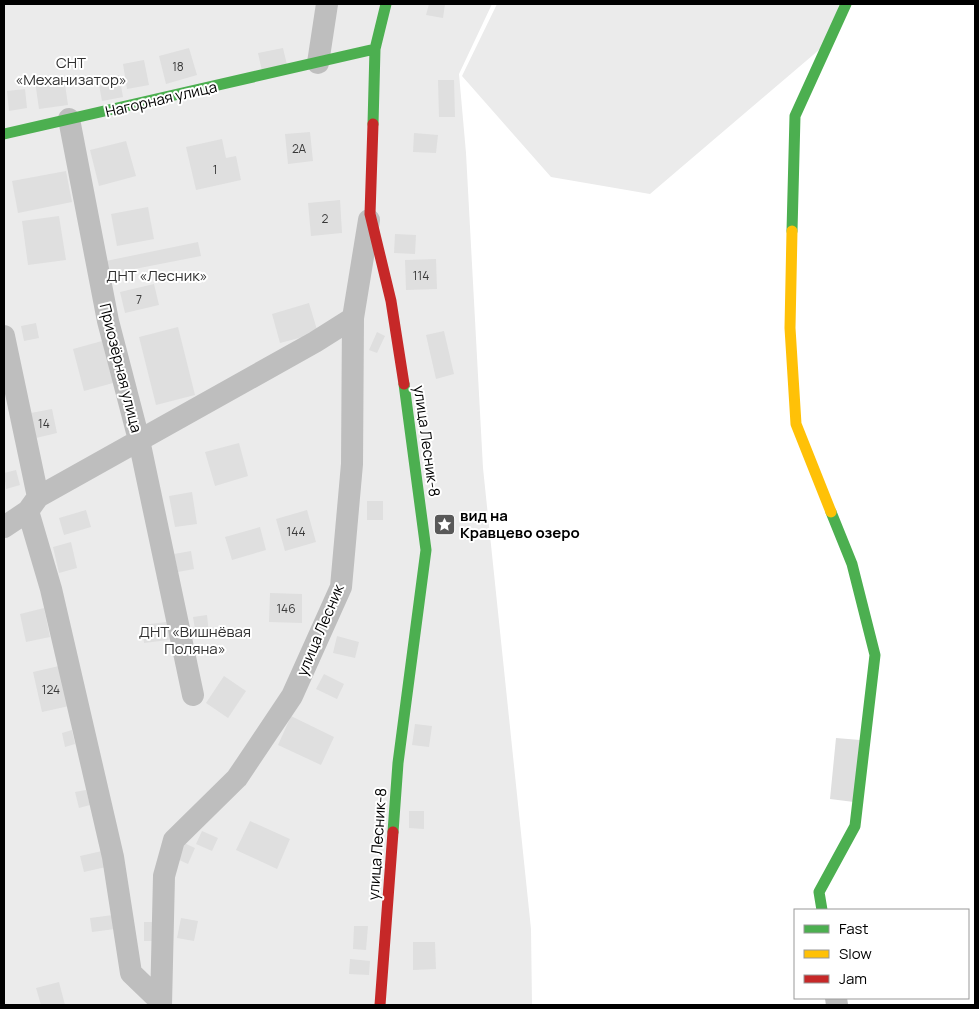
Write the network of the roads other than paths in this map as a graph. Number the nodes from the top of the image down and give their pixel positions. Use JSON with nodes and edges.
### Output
{"nodes":[{"id":1,"x":327,"y":4,"type":"edge"},
{"id":2,"x":386,"y":4,"type":"edge"},
{"id":3,"x":846,"y":4,"type":"edge"},
{"id":4,"x":375,"y":49,"type":"junction"},
{"id":5,"x":318,"y":63,"type":"junction"},
{"id":6,"x":69,"y":119,"type":"junction"},
{"id":7,"x":4,"y":134,"type":"edge"},
{"id":8,"x":370,"y":214,"type":"junction"},
{"id":9,"x":353,"y":318,"type":"junction"},
{"id":10,"x":4,"y":336,"type":"edge"},
{"id":11,"x":139,"y":440,"type":"junction"},
{"id":12,"x":33,"y":504,"type":"junction"},
{"id":13,"x":4,"y":527,"type":"edge"},
{"id":14,"x":193,"y":695,"type":"dead end"},
{"id":15,"x":822,"y":909,"type":"edge"},
{"id":16,"x":161,"y":1004,"type":"edge"},
{"id":17,"x":380,"y":1005,"type":"edge"}],
"edges":[{"from":1,"to":5,"type":"street"},
{"from":2,"to":4,"type":"street","name":"улица Лесник-8"},
{"from":3,"to":15,"type":"street"},
{"from":4,"to":5,"type":"street","name":"Нагорная улица"},
{"from":4,"to":8,"type":"street","name":"улица Лесник-8"},
{"from":5,"to":6,"type":"street","name":"Нагорная улица"},
{"from":6,"to":7,"type":"street","name":"Нагорная улица"},
{"from":6,"to":11,"type":"street","name":"Приозёрная улица"},
{"from":8,"to":9,"type":"street","name":"улица Лесник"},
{"from":8,"to":17,"type":"street","name":"улица Лесник-8"},
{"from":9,"to":11,"type":"street","name":"Приозёрная улица"},
{"from":9,"to":16,"type":"street","name":"улица Лесник"},
{"from":10,"to":12,"type":"street","name":"улица Лесник"},
{"from":11,"to":12,"type":"street","name":"Приозёрная улица"},
{"from":11,"to":14,"type":"street","name":"Приозёрная улица"},
{"from":12,"to":13,"type":"street","name":"Приозёрная улица"},
{"from":12,"to":16,"type":"street","name":"улица Лесник"}]}
